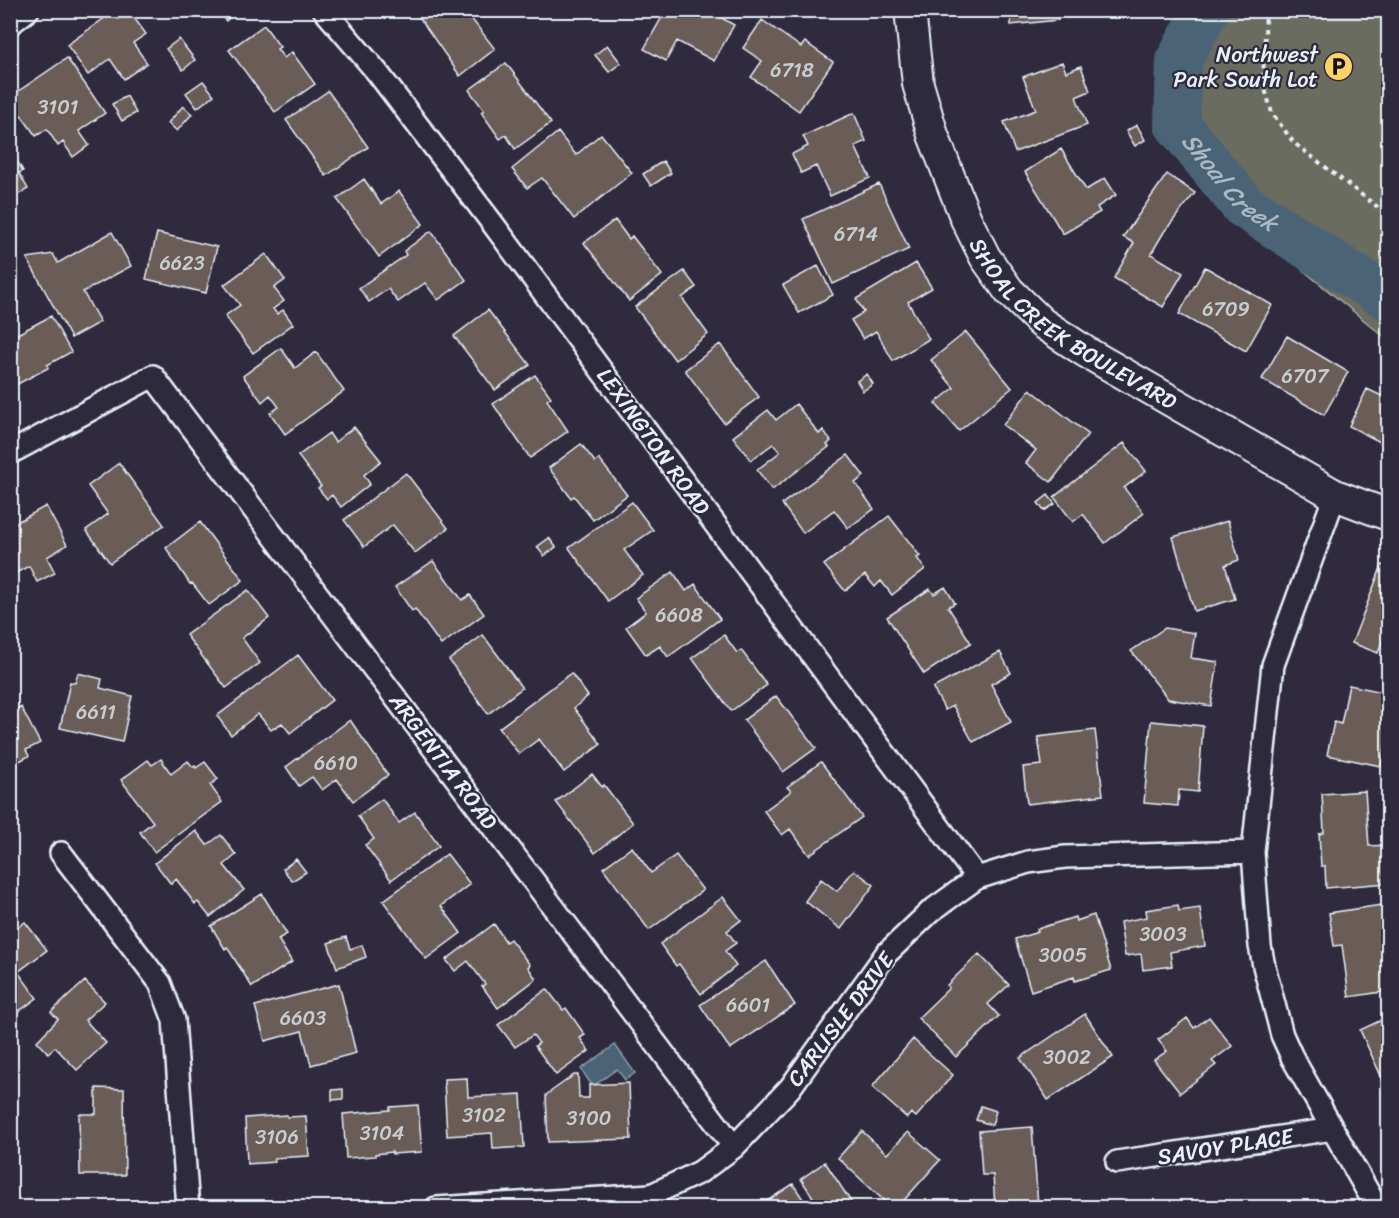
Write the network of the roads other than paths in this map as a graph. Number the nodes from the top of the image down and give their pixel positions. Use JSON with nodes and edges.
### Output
{"nodes":[{"id":1,"x":28,"y":10,"type":"edge"},
{"id":2,"x":324,"y":10,"type":"edge"},
{"id":3,"x":910,"y":10,"type":"edge"},
{"id":4,"x":10,"y":24,"type":"edge"},
{"id":5,"x":10,"y":453,"type":"edge"},
{"id":6,"x":1335,"y":495,"type":"junction"},
{"id":7,"x":1389,"y":514,"type":"edge"},
{"id":8,"x":61,"y":852,"type":"dead end"},
{"id":9,"x":1253,"y":852,"type":"junction"},
{"id":10,"x":977,"y":878,"type":"junction"},
{"id":11,"x":1333,"y":1129,"type":"junction"},
{"id":12,"x":734,"y":1147,"type":"junction"},
{"id":13,"x":1117,"y":1162,"type":"dead end"},
{"id":14,"x":188,"y":1208,"type":"edge"},
{"id":15,"x":436,"y":1208,"type":"edge"},
{"id":16,"x":1377,"y":1208,"type":"edge"}],
"edges":[{"from":1,"to":4,"type":"street"},
{"from":2,"to":10,"type":"street","name":"LEXINGTON ROAD"},
{"from":3,"to":6,"type":"street","name":"SHOAL CREEK BOULEVARD"},
{"from":5,"to":12,"type":"street","name":"ARGENTIA ROAD"},
{"from":6,"to":7,"type":"street","name":"SHOAL CREEK BOULEVARD"},
{"from":6,"to":9,"type":"street"},
{"from":8,"to":14,"type":"street"},
{"from":9,"to":10,"type":"street","name":"CARLISLE DRIVE"},
{"from":9,"to":11,"type":"street"},
{"from":10,"to":12,"type":"street","name":"CARLISLE DRIVE"},
{"from":11,"to":13,"type":"street","name":"SAVOY PLACE"},
{"from":11,"to":16,"type":"street"},
{"from":12,"to":15,"type":"street","name":"CARLISLE DRIVE"}]}
